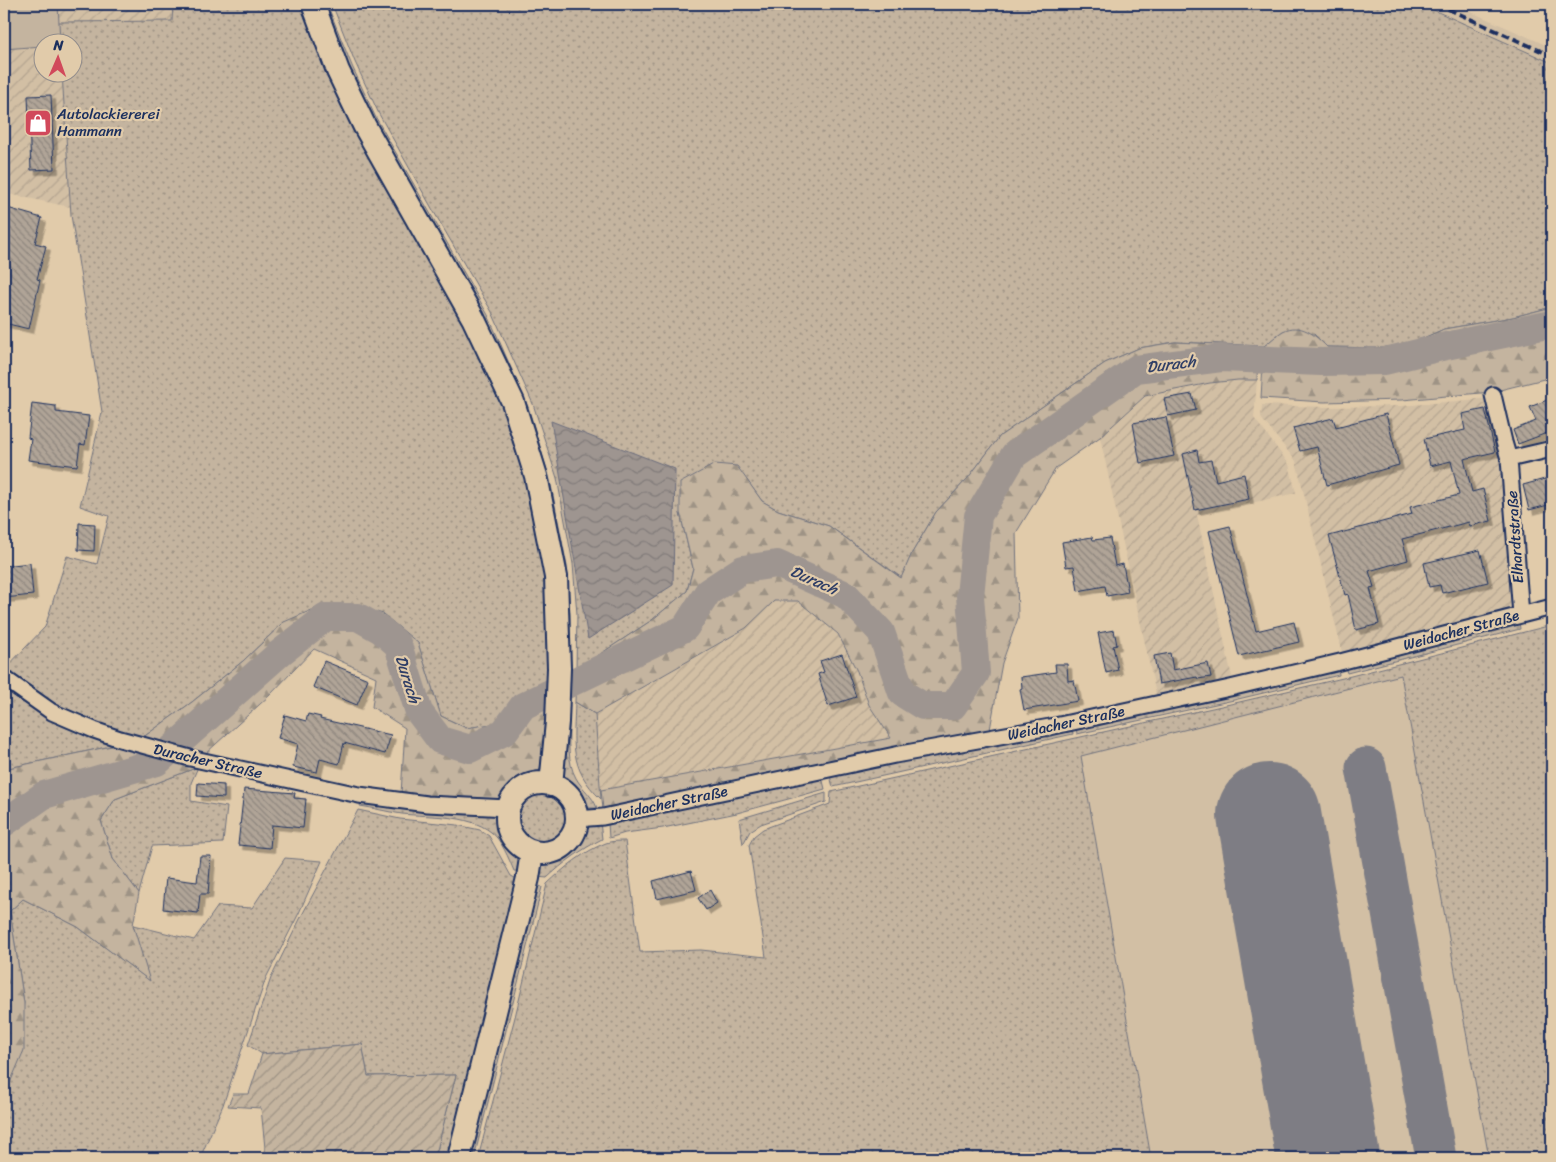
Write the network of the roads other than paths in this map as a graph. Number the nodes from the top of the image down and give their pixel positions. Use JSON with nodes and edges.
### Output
{"nodes":[{"id":1,"x":313,"y":4,"type":"edge"},
{"id":2,"x":1493,"y":395,"type":"dead end"},
{"id":3,"x":1552,"y":449,"type":"edge"},
{"id":4,"x":1509,"y":459,"type":"junction"},
{"id":5,"x":1552,"y":607,"type":"edge"},
{"id":6,"x":1521,"y":615,"type":"junction"},
{"id":7,"x":4,"y":678,"type":"edge"},
{"id":8,"x":551,"y":785,"type":"junction"},
{"id":9,"x":508,"y":808,"type":"junction"},
{"id":10,"x":576,"y":819,"type":"junction"},
{"id":11,"x":532,"y":852,"type":"junction"},
{"id":12,"x":459,"y":1158,"type":"edge"}],
"edges":[{"from":1,"to":8,"type":"street"},
{"from":2,"to":4,"type":"street","name":"Elhardtstraße"},
{"from":3,"to":4,"type":"street"},
{"from":4,"to":6,"type":"street","name":"Elhardtstraße"},
{"from":5,"to":6,"type":"street","name":"Weidacher Straße"},
{"from":6,"to":10,"type":"street","name":"Weidacher Straße"},
{"from":7,"to":9,"type":"street","name":"Duracher Straße"},
{"from":8,"to":9,"type":"street"},
{"from":8,"to":10,"type":"street"},
{"from":9,"to":11,"type":"street"},
{"from":10,"to":11,"type":"street"},
{"from":11,"to":12,"type":"street"}]}
